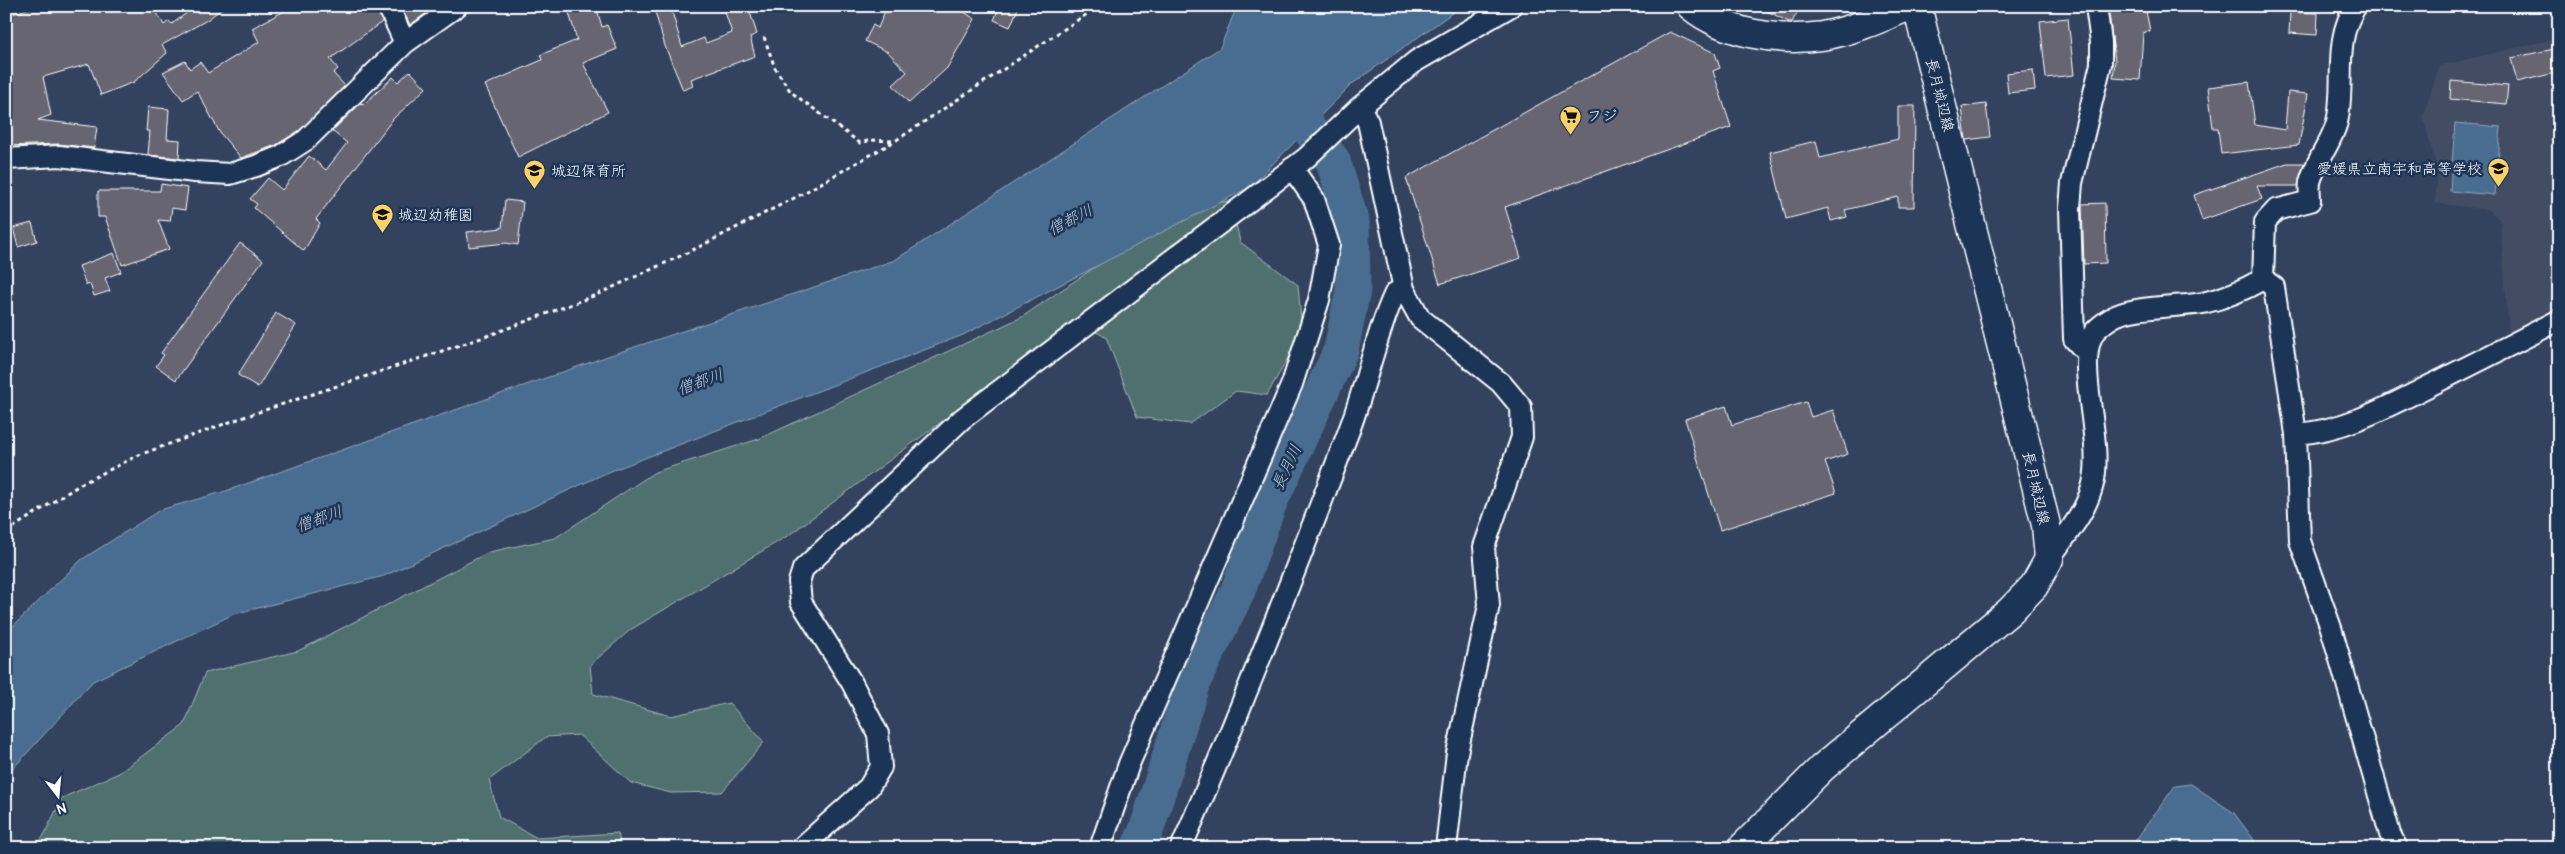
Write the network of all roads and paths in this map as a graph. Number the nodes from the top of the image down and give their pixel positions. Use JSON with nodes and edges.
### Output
{"nodes":[{"id":1,"x":388,"y":6,"type":"edge"},
{"id":2,"x":458,"y":6,"type":"edge"},
{"id":3,"x":1099,"y":6,"type":"edge"},
{"id":4,"x":1511,"y":6,"type":"edge"},
{"id":5,"x":1691,"y":6,"type":"edge"},
{"id":6,"x":1909,"y":6,"type":"edge"},
{"id":7,"x":1917,"y":6,"type":"edge"},
{"id":8,"x":2096,"y":6,"type":"edge"},
{"id":9,"x":2356,"y":6,"type":"edge"},
{"id":10,"x":764,"y":37,"type":"dead end"},
{"id":11,"x":405,"y":43,"type":"junction"},
{"id":12,"x":1356,"y":112,"type":"junction"},
{"id":13,"x":895,"y":141,"type":"junction"},
{"id":14,"x":6,"y":159,"type":"edge"},
{"id":15,"x":1299,"y":163,"type":"junction"},
{"id":16,"x":2263,"y":279,"type":"junction"},
{"id":17,"x":1404,"y":289,"type":"junction"},
{"id":18,"x":2559,"y":320,"type":"edge"},
{"id":19,"x":2087,"y":353,"type":"junction"},
{"id":20,"x":2296,"y":434,"type":"junction"},
{"id":21,"x":6,"y":532,"type":"edge"},
{"id":22,"x":2049,"y":559,"type":"junction"},
{"id":23,"x":801,"y":848,"type":"edge"},
{"id":24,"x":1100,"y":848,"type":"edge"},
{"id":25,"x":1181,"y":848,"type":"edge"},
{"id":26,"x":1446,"y":848,"type":"edge"},
{"id":27,"x":1742,"y":848,"type":"edge"},
{"id":28,"x":2397,"y":848,"type":"edge"}],
"edges":[{"from":1,"to":11,"type":"street"},
{"from":2,"to":11,"type":"street"},
{"from":3,"to":13,"type":"path"},
{"from":4,"to":12,"type":"street"},
{"from":5,"to":6,"type":"main road"},
{"from":7,"to":22,"type":"main road","name":"長月城辺線"},
{"from":8,"to":19,"type":"street"},
{"from":9,"to":16,"type":"street"},
{"from":10,"to":13,"type":"path"},
{"from":11,"to":14,"type":"street"},
{"from":12,"to":15,"type":"street"},
{"from":12,"to":17,"type":"street"},
{"from":13,"to":21,"type":"path"},
{"from":15,"to":23,"type":"street"},
{"from":15,"to":24,"type":"street"},
{"from":16,"to":19,"type":"street"},
{"from":16,"to":20,"type":"street"},
{"from":17,"to":25,"type":"street"},
{"from":17,"to":26,"type":"street"},
{"from":18,"to":20,"type":"street"},
{"from":19,"to":22,"type":"street"},
{"from":20,"to":28,"type":"street"},
{"from":22,"to":27,"type":"main road"}]}
